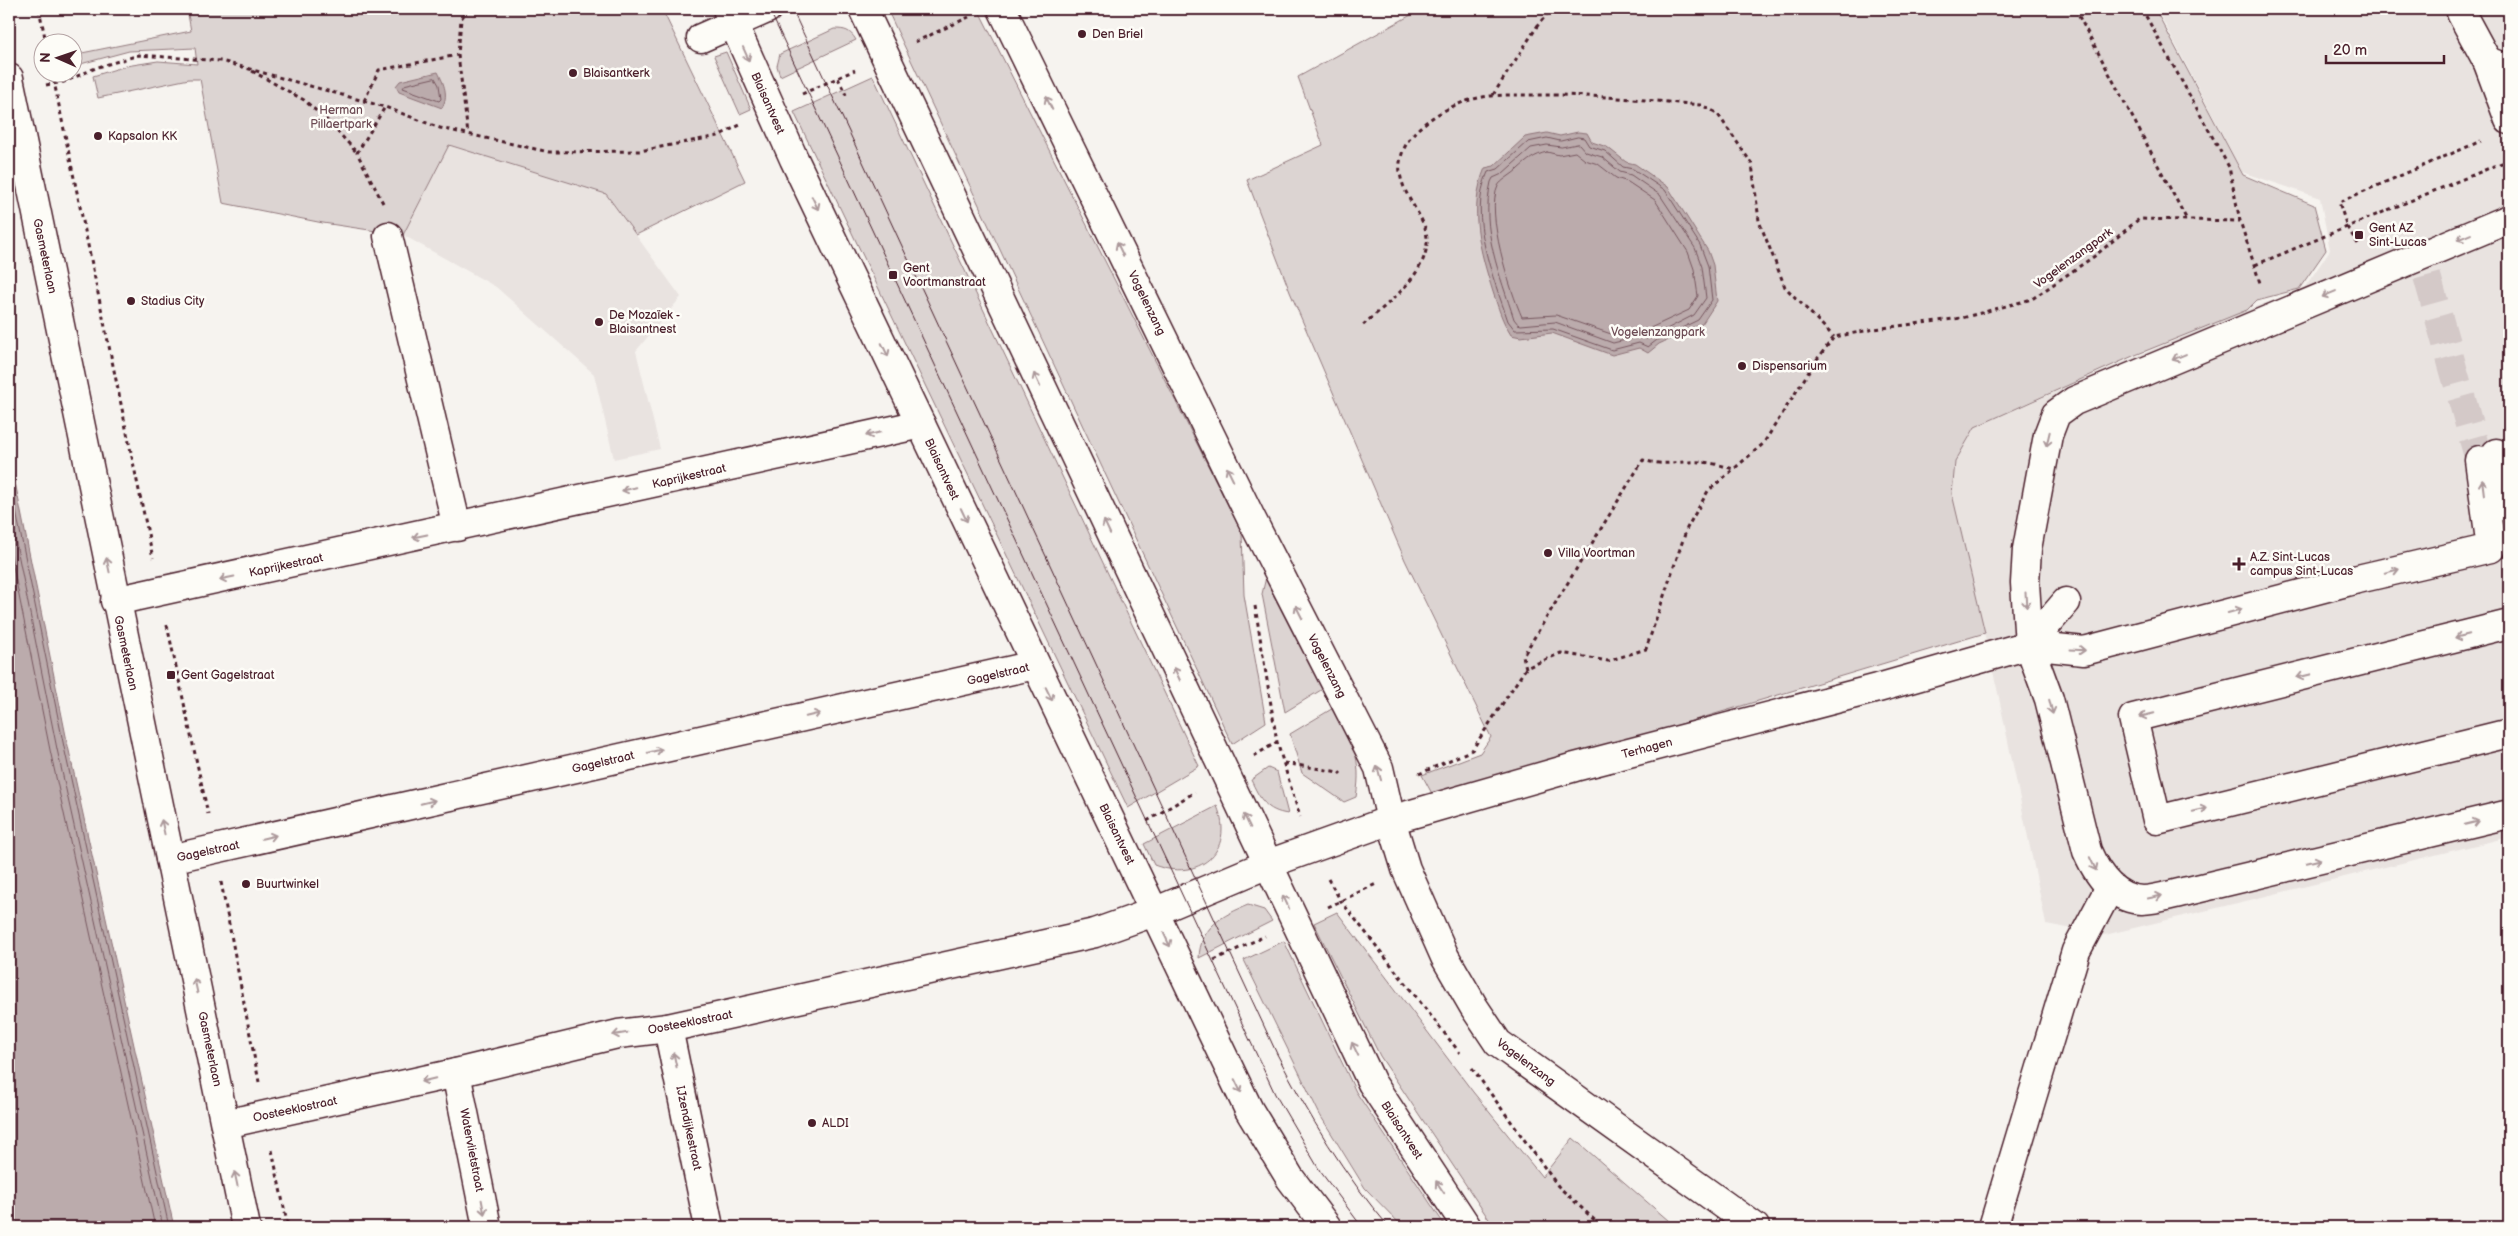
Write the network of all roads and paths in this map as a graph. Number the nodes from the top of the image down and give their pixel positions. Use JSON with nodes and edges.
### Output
{"nodes":[{"id":1,"x":39,"y":9,"type":"edge"},
{"id":2,"x":468,"y":9,"type":"edge"},
{"id":3,"x":767,"y":9,"type":"edge"},
{"id":4,"x":862,"y":9,"type":"edge"},
{"id":5,"x":1002,"y":9,"type":"edge"},
{"id":6,"x":1551,"y":9,"type":"edge"},
{"id":7,"x":2076,"y":9,"type":"edge"},
{"id":8,"x":2142,"y":9,"type":"edge"},
{"id":9,"x":2461,"y":9,"type":"edge"},
{"id":10,"x":730,"y":16,"type":"edge"},
{"id":11,"x":44,"y":32,"type":"edge"},
{"id":12,"x":701,"y":38,"type":"dead end"},
{"id":13,"x":458,"y":55,"type":"junction"},
{"id":14,"x":2498,"y":64,"type":"edge"},
{"id":15,"x":247,"y":68,"type":"junction"},
{"id":16,"x":838,"y":77,"type":"dead end"},
{"id":17,"x":54,"y":84,"type":"junction"},
{"id":18,"x":10,"y":86,"type":"edge"},
{"id":19,"x":846,"y":95,"type":"dead end"},
{"id":20,"x":1493,"y":96,"type":"junction"},
{"id":21,"x":364,"y":101,"type":"junction"},
{"id":22,"x":385,"y":107,"type":"junction"},
{"id":23,"x":771,"y":109,"type":"junction"},
{"id":24,"x":2509,"y":120,"type":"edge"},
{"id":25,"x":468,"y":134,"type":"junction"},
{"id":26,"x":2485,"y":140,"type":"dead end"},
{"id":27,"x":357,"y":153,"type":"junction"},
{"id":28,"x":2509,"y":160,"type":"edge"},
{"id":29,"x":2509,"y":219,"type":"edge"},
{"id":30,"x":2187,"y":220,"type":"junction"},
{"id":31,"x":2240,"y":221,"type":"junction"},
{"id":32,"x":2346,"y":227,"type":"junction"},
{"id":33,"x":388,"y":236,"type":"joint"},
{"id":34,"x":2359,"y":246,"type":"dead end"},
{"id":35,"x":2254,"y":265,"type":"junction"},
{"id":36,"x":2272,"y":318,"type":"junction"},
{"id":37,"x":1363,"y":325,"type":"dead end"},
{"id":38,"x":1834,"y":338,"type":"junction"},
{"id":39,"x":921,"y":424,"type":"junction"},
{"id":40,"x":1733,"y":469,"type":"junction"},
{"id":41,"x":2509,"y":508,"type":"edge"},
{"id":42,"x":457,"y":528,"type":"junction"},
{"id":43,"x":2500,"y":546,"type":"edge"},
{"id":44,"x":161,"y":592,"type":"junction"},
{"id":45,"x":115,"y":601,"type":"junction"},
{"id":46,"x":2066,"y":602,"type":"dead end"},
{"id":47,"x":2509,"y":624,"type":"edge"},
{"id":48,"x":2029,"y":645,"type":"junction"},
{"id":49,"x":1035,"y":665,"type":"junction"},
{"id":50,"x":1526,"y":668,"type":"junction"},
{"id":51,"x":2509,"y":733,"type":"edge"},
{"id":52,"x":1284,"y":763,"type":"dead end"},
{"id":53,"x":1345,"y":778,"type":"dead end"},
{"id":54,"x":1424,"y":812,"type":"junction"},
{"id":55,"x":2509,"y":814,"type":"edge"},
{"id":56,"x":1391,"y":820,"type":"junction"},
{"id":57,"x":215,"y":849,"type":"junction"},
{"id":58,"x":170,"y":859,"type":"junction"},
{"id":59,"x":1268,"y":864,"type":"junction"},
{"id":60,"x":2110,"y":887,"type":"junction"},
{"id":61,"x":1154,"y":912,"type":"junction"},
{"id":62,"x":668,"y":1028,"type":"junction"},
{"id":63,"x":456,"y":1073,"type":"junction"},
{"id":64,"x":265,"y":1116,"type":"junction"},
{"id":65,"x":1509,"y":1119,"type":"dead end"},
{"id":66,"x":225,"y":1124,"type":"junction"},
{"id":67,"x":1013,"y":1222,"type":"dead end"},
{"id":68,"x":246,"y":1227,"type":"edge"},
{"id":69,"x":288,"y":1227,"type":"edge"},
{"id":70,"x":487,"y":1227,"type":"edge"},
{"id":71,"x":709,"y":1227,"type":"edge"},
{"id":72,"x":1018,"y":1227,"type":"edge"},
{"id":73,"x":1327,"y":1227,"type":"edge"},
{"id":74,"x":1467,"y":1227,"type":"edge"},
{"id":75,"x":1602,"y":1227,"type":"edge"},
{"id":76,"x":1755,"y":1227,"type":"edge"},
{"id":77,"x":1993,"y":1227,"type":"edge"}],
"edges":[{"from":1,"to":11,"type":"path"},
{"from":2,"to":13,"type":"path"},
{"from":3,"to":10,"type":"street"},
{"from":59,"to":4,"type":"street","name":"Blaisantvest","one_way":true},
{"from":56,"to":5,"type":"street","name":"Vogelenzang","one_way":true},
{"from":6,"to":20,"type":"path"},
{"from":7,"to":30,"type":"path"},
{"from":8,"to":31,"type":"path"},
{"from":9,"to":14,"type":"street"},
{"from":10,"to":12,"type":"street"},
{"from":10,"to":23,"type":"street","name":"Blaisantvest","one_way":true},
{"from":13,"to":21,"type":"path"},
{"from":13,"to":25,"type":"path"},
{"from":14,"to":24,"type":"street"},
{"from":15,"to":17,"type":"path"},
{"from":15,"to":21,"type":"path"},
{"from":15,"to":27,"type":"path"},
{"from":16,"to":19,"type":"path"},
{"from":17,"to":18,"type":"path"},
{"from":17,"to":44,"type":"path"},
{"from":45,"to":18,"type":"street","name":"Gasmeterlaan","one_way":true},
{"from":20,"to":37,"type":"path"},
{"from":20,"to":38,"type":"path"},
{"from":21,"to":22,"type":"path"},
{"from":22,"to":25,"type":"path"},
{"from":22,"to":27,"type":"path"},
{"from":23,"to":25,"type":"path"},
{"from":23,"to":39,"type":"street","name":"Blaisantvest","one_way":true},
{"from":26,"to":32,"type":"path"},
{"from":27,"to":33,"type":"path"},
{"from":28,"to":32,"type":"path"},
{"from":29,"to":36,"type":"street","one_way":true},
{"from":30,"to":31,"type":"path","name":"Vogelenzangpark"},
{"from":30,"to":38,"type":"path","name":"Vogelenzangpark"},
{"from":31,"to":35,"type":"path"},
{"from":32,"to":34,"type":"path"},
{"from":32,"to":35,"type":"path"},
{"from":33,"to":42,"type":"street"},
{"from":35,"to":36,"type":"path"},
{"from":36,"to":48,"type":"street","one_way":true},
{"from":38,"to":40,"type":"path"},
{"from":39,"to":42,"type":"street","name":"Kaprijkestraat","one_way":true},
{"from":39,"to":49,"type":"street","name":"Blaisantvest","one_way":true},
{"from":40,"to":50,"type":"path"},
{"from":40,"to":50,"type":"path"},
{"from":43,"to":41,"type":"street","one_way":true},
{"from":42,"to":44,"type":"street","name":"Kaprijkestraat","one_way":true},
{"from":48,"to":43,"type":"street","one_way":true},
{"from":44,"to":45,"type":"street","name":"Kaprijkestraat"},
{"from":44,"to":57,"type":"path"},
{"from":58,"to":45,"type":"street","name":"Gasmeterlaan","one_way":true},
{"from":46,"to":48,"type":"street"},
{"from":47,"to":51,"type":"street","one_way":true},
{"from":48,"to":54,"type":"street","name":"Terhagen"},
{"from":48,"to":60,"type":"street","one_way":true},
{"from":57,"to":49,"type":"street","name":"Gagelstraat","one_way":true},
{"from":49,"to":61,"type":"street","name":"Blaisantvest","one_way":true},
{"from":50,"to":54,"type":"path"},
{"from":52,"to":53,"type":"path"},
{"from":54,"to":56,"type":"street","name":"Terhagen"},
{"from":60,"to":55,"type":"street","one_way":true},
{"from":56,"to":59,"type":"street","name":"Terhagen"},
{"from":56,"to":76,"type":"street","name":"Vogelenzang"},
{"from":57,"to":58,"type":"street","name":"Gagelstraat"},
{"from":57,"to":64,"type":"path"},
{"from":66,"to":58,"type":"street","name":"Gasmeterlaan","one_way":true},
{"from":59,"to":61,"type":"street"},
{"from":74,"to":59,"type":"street","name":"Blaisantvest","one_way":true},
{"from":60,"to":77,"type":"street"},
{"from":61,"to":62,"type":"street","name":"Oosteeklostraat"},
{"from":61,"to":73,"type":"street","name":"Blaisantvest","one_way":true},
{"from":62,"to":63,"type":"street","name":"Oosteeklostraat","one_way":true},
{"from":71,"to":62,"type":"street","name":"IJzendijkestraat","one_way":true},
{"from":63,"to":64,"type":"street","name":"Oosteeklostraat","one_way":true},
{"from":63,"to":70,"type":"street","name":"Watervlietstraat","one_way":true},
{"from":64,"to":66,"type":"street","name":"Oosteeklostraat"},
{"from":64,"to":69,"type":"path"},
{"from":65,"to":75,"type":"path"},
{"from":68,"to":66,"type":"street","name":"Gasmeterlaan","one_way":true},
{"from":67,"to":72,"type":"path"}]}
